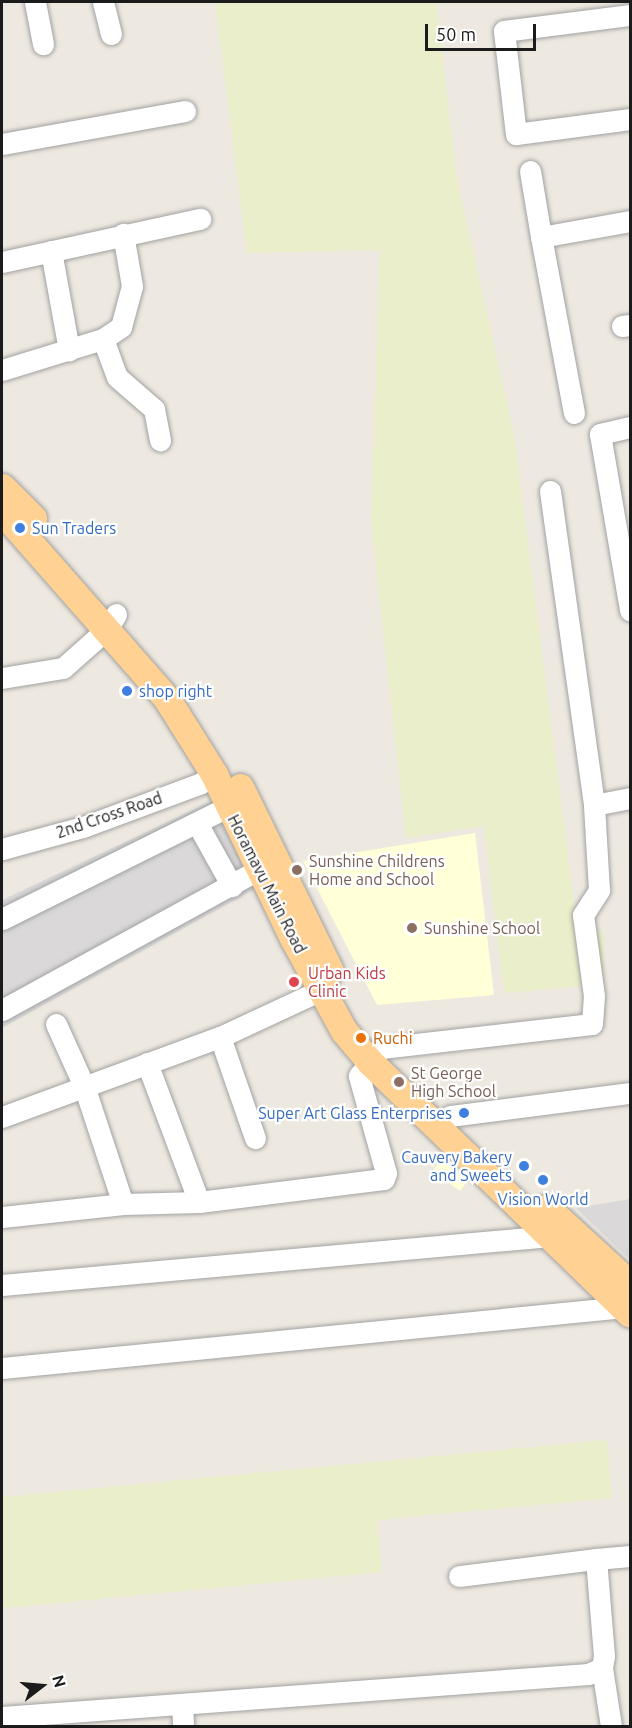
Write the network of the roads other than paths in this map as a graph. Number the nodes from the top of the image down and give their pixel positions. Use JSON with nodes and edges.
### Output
{"nodes":[{"id":1,"x":35,"y":2,"type":"edge"},
{"id":2,"x":103,"y":2,"type":"edge"},
{"id":3,"x":630,"y":15,"type":"edge"},
{"id":4,"x":111,"y":34,"type":"dead end"},
{"id":5,"x":43,"y":45,"type":"dead end"},
{"id":6,"x":185,"y":111,"type":"dead end"},
{"id":7,"x":630,"y":119,"type":"edge"},
{"id":8,"x":2,"y":144,"type":"edge"},
{"id":9,"x":530,"y":171,"type":"dead end"},
{"id":10,"x":200,"y":219,"type":"dead end"},
{"id":11,"x":630,"y":221,"type":"edge"},
{"id":12,"x":123,"y":234,"type":"junction"},
{"id":13,"x":541,"y":237,"type":"junction"},
{"id":14,"x":51,"y":251,"type":"junction"},
{"id":15,"x":2,"y":262,"type":"edge"},
{"id":16,"x":103,"y":339,"type":"junction"},
{"id":17,"x":69,"y":350,"type":"junction"},
{"id":18,"x":2,"y":370,"type":"edge"},
{"id":19,"x":574,"y":413,"type":"dead end"},
{"id":20,"x":630,"y":427,"type":"edge"},
{"id":21,"x":160,"y":440,"type":"dead end"},
{"id":22,"x":2,"y":487,"type":"edge"},
{"id":23,"x":550,"y":491,"type":"dead end"},
{"id":24,"x":2,"y":511,"type":"edge"},
{"id":25,"x":630,"y":609,"type":"edge"},
{"id":26,"x":112,"y":621,"type":"junction"},
{"id":27,"x":2,"y":678,"type":"edge"},
{"id":28,"x":214,"y":774,"type":"junction"},
{"id":29,"x":630,"y":798,"type":"edge"},
{"id":30,"x":594,"y":805,"type":"junction"},
{"id":31,"x":228,"y":807,"type":"junction"},
{"id":32,"x":198,"y":825,"type":"junction"},
{"id":33,"x":2,"y":849,"type":"edge"},
{"id":34,"x":268,"y":865,"type":"junction"},
{"id":35,"x":232,"y":886,"type":"junction"},
{"id":36,"x":2,"y":919,"type":"edge"},
{"id":37,"x":321,"y":990,"type":"junction"},
{"id":38,"x":2,"y":1010,"type":"edge"},
{"id":39,"x":56,"y":1024,"type":"dead end"},
{"id":40,"x":220,"y":1037,"type":"junction"},
{"id":41,"x":375,"y":1055,"type":"junction"},
{"id":42,"x":147,"y":1063,"type":"junction"},
{"id":43,"x":84,"y":1086,"type":"junction"},
{"id":44,"x":630,"y":1093,"type":"edge"},
{"id":45,"x":450,"y":1116,"type":"junction"},
{"id":46,"x":2,"y":1117,"type":"edge"},
{"id":47,"x":255,"y":1138,"type":"dead end"},
{"id":48,"x":199,"y":1202,"type":"junction"},
{"id":49,"x":123,"y":1204,"type":"junction"},
{"id":50,"x":2,"y":1217,"type":"edge"},
{"id":51,"x":551,"y":1236,"type":"junction"},
{"id":52,"x":2,"y":1285,"type":"edge"},
{"id":53,"x":629,"y":1301,"type":"edge"},
{"id":54,"x":2,"y":1368,"type":"edge"},
{"id":55,"x":630,"y":1556,"type":"edge"},
{"id":56,"x":596,"y":1559,"type":"junction"},
{"id":57,"x":459,"y":1576,"type":"dead end"},
{"id":58,"x":602,"y":1668,"type":"junction"},
{"id":59,"x":182,"y":1704,"type":"junction"},
{"id":60,"x":2,"y":1717,"type":"edge"},
{"id":61,"x":183,"y":1726,"type":"edge"},
{"id":62,"x":611,"y":1726,"type":"edge"}],
"edges":[{"from":1,"to":5,"type":"street"},
{"from":2,"to":4,"type":"street"},
{"from":3,"to":7,"type":"street"},
{"from":6,"to":8,"type":"street"},
{"from":9,"to":13,"type":"street"},
{"from":10,"to":12,"type":"street"},
{"from":11,"to":13,"type":"street"},
{"from":12,"to":14,"type":"street"},
{"from":12,"to":16,"type":"street"},
{"from":13,"to":19,"type":"street"},
{"from":14,"to":15,"type":"street"},
{"from":14,"to":17,"type":"street"},
{"from":16,"to":17,"type":"street"},
{"from":16,"to":21,"type":"street"},
{"from":17,"to":18,"type":"street"},
{"from":20,"to":25,"type":"street"},
{"from":22,"to":26,"type":"main road","name":"Horamavu Main Road"},
{"from":23,"to":30,"type":"street"},
{"from":24,"to":26,"type":"main road","name":"Horamavu Main Road"},
{"from":26,"to":27,"type":"street"},
{"from":26,"to":28,"type":"main road","name":"Horamavu Main Road"},
{"from":26,"to":34,"type":"main road","name":"Horamavu Main Road"},
{"from":28,"to":31,"type":"main road","name":"Horamavu Main Road"},
{"from":28,"to":33,"type":"street","name":"2nd Cross Road"},
{"from":29,"to":30,"type":"street"},
{"from":30,"to":41,"type":"street"},
{"from":31,"to":32,"type":"street"},
{"from":31,"to":34,"type":"main road","name":"Horamavu Main Road"},
{"from":32,"to":35,"type":"street"},
{"from":32,"to":36,"type":"street"},
{"from":34,"to":35,"type":"street"},
{"from":34,"to":37,"type":"main road","name":"Horamavu Main Road"},
{"from":34,"to":41,"type":"main road","name":"Horamavu Main Road"},
{"from":35,"to":38,"type":"street"},
{"from":37,"to":40,"type":"street"},
{"from":37,"to":41,"type":"main road","name":"Horamavu Main Road"},
{"from":39,"to":43,"type":"street"},
{"from":40,"to":42,"type":"street"},
{"from":40,"to":47,"type":"street"},
{"from":41,"to":45,"type":"main road","name":"Horamavu Main Road"},
{"from":41,"to":48,"type":"street"},
{"from":41,"to":51,"type":"main road","name":"Horamavu Main Road"},
{"from":42,"to":43,"type":"street"},
{"from":42,"to":48,"type":"street"},
{"from":43,"to":46,"type":"street"},
{"from":43,"to":49,"type":"street"},
{"from":44,"to":45,"type":"street"},
{"from":45,"to":53,"type":"main road","name":"Horamavu Main Road"},
{"from":48,"to":49,"type":"street"},
{"from":49,"to":50,"type":"street"},
{"from":51,"to":52,"type":"street"},
{"from":51,"to":53,"type":"main road","name":"Horamavu Main Road"},
{"from":53,"to":54,"type":"street"},
{"from":55,"to":56,"type":"street"},
{"from":56,"to":57,"type":"street"},
{"from":56,"to":58,"type":"street"},
{"from":58,"to":59,"type":"street"},
{"from":58,"to":62,"type":"street"},
{"from":59,"to":60,"type":"street"},
{"from":59,"to":61,"type":"street"}]}
